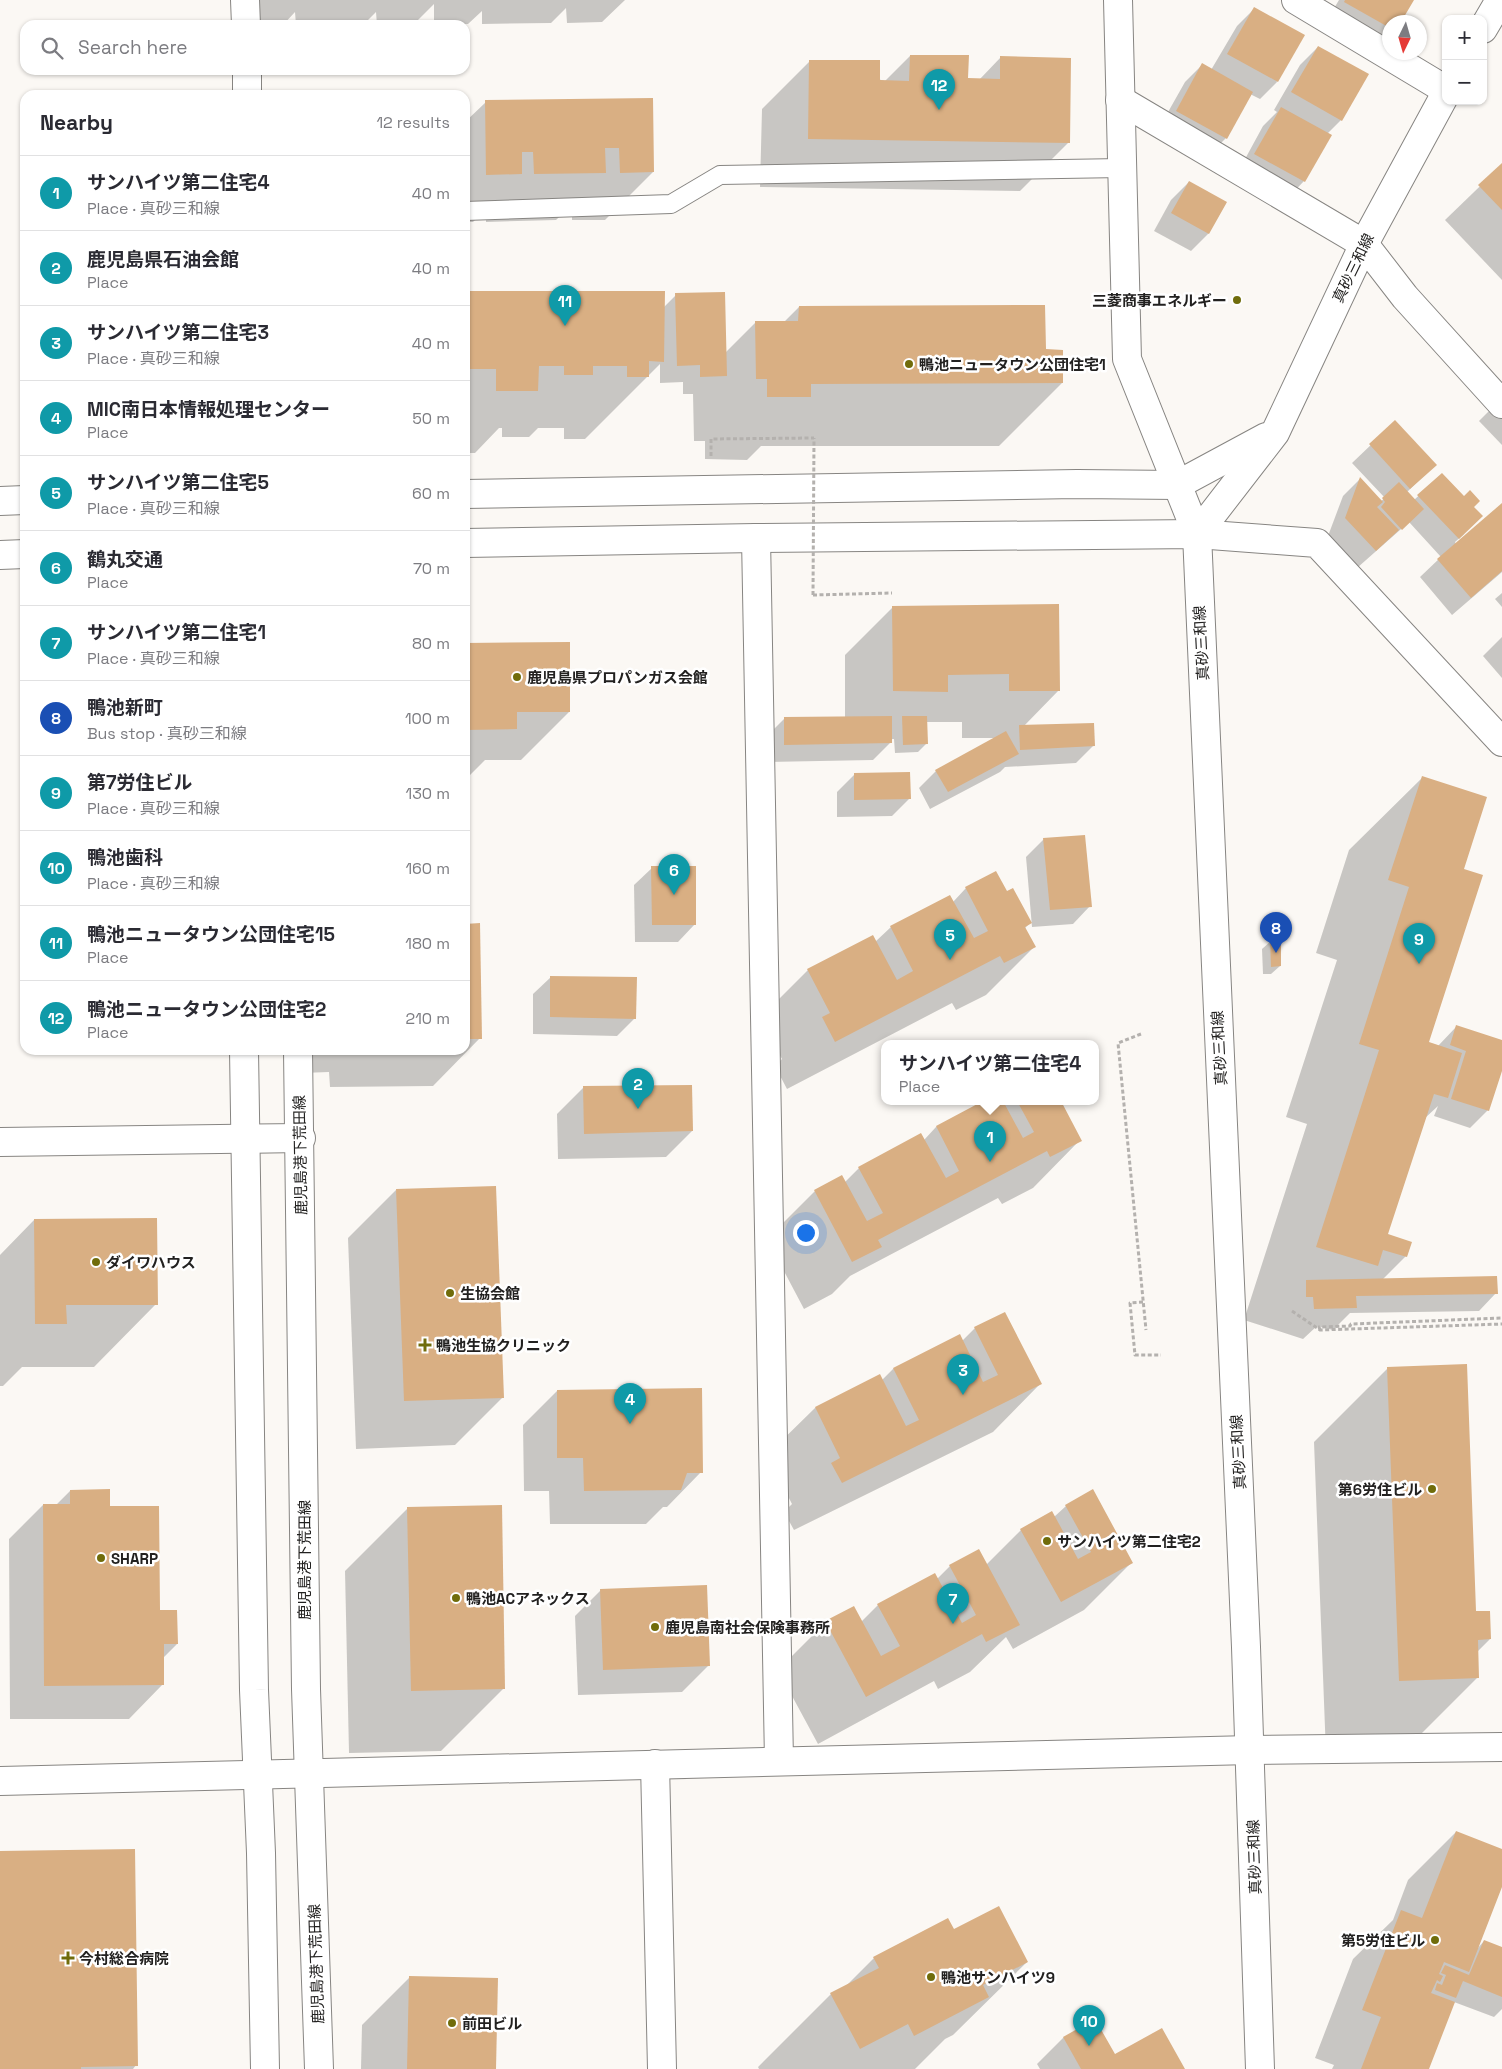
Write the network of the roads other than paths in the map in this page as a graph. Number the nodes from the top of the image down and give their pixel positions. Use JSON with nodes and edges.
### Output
{"nodes":[{"id":1,"x":245,"y":0,"type":"edge"},
{"id":2,"x":1118,"y":0,"type":"edge"},
{"id":3,"x":1296,"y":0,"type":"edge"},
{"id":4,"x":1500,"y":0,"type":"edge"},
{"id":5,"x":246,"y":20,"type":"edge"},
{"id":6,"x":1487,"y":22,"type":"edge"},
{"id":7,"x":247,"y":75,"type":"edge"},
{"id":8,"x":247,"y":90,"type":"edge"},
{"id":9,"x":1442,"y":90,"type":"edge"},
{"id":10,"x":1442,"y":99,"type":"edge"},
{"id":11,"x":1120,"y":100,"type":"junction"},
{"id":12,"x":1122,"y":168,"type":"junction"},
{"id":13,"x":470,"y":211,"type":"edge"},
{"id":14,"x":1364,"y":244,"type":"junction"},
{"id":15,"x":1502,"y":404,"type":"edge"},
{"id":16,"x":1275,"y":433,"type":"junction"},
{"id":17,"x":1177,"y":485,"type":"junction"},
{"id":18,"x":470,"y":494,"type":"edge"},
{"id":19,"x":20,"y":500,"type":"edge"},
{"id":20,"x":0,"y":501,"type":"edge"},
{"id":21,"x":1197,"y":534,"type":"junction"},
{"id":22,"x":756,"y":538,"type":"junction"},
{"id":23,"x":470,"y":543,"type":"edge"},
{"id":24,"x":20,"y":554,"type":"edge"},
{"id":25,"x":0,"y":555,"type":"edge"},
{"id":26,"x":1502,"y":742,"type":"edge"},
{"id":27,"x":244,"y":1055,"type":"edge"},
{"id":28,"x":298,"y":1055,"type":"edge"},
{"id":29,"x":301,"y":1138,"type":"junction"},
{"id":30,"x":246,"y":1140,"type":"junction"},
{"id":31,"x":0,"y":1142,"type":"edge"},
{"id":32,"x":1502,"y":1746,"type":"edge"},
{"id":33,"x":1250,"y":1750,"type":"junction"},
{"id":34,"x":779,"y":1760,"type":"junction"},
{"id":35,"x":655,"y":1764,"type":"junction"},
{"id":36,"x":309,"y":1773,"type":"junction"},
{"id":37,"x":258,"y":1774,"type":"junction"},
{"id":38,"x":0,"y":1781,"type":"edge"},
{"id":39,"x":265,"y":2069,"type":"edge"},
{"id":40,"x":319,"y":2069,"type":"edge"},
{"id":41,"x":662,"y":2069,"type":"edge"},
{"id":42,"x":1260,"y":2069,"type":"edge"}],
"edges":[{"from":1,"to":5,"type":"street"},
{"from":2,"to":11,"type":"street"},
{"from":3,"to":9,"type":"street"},
{"from":4,"to":6,"type":"street"},
{"from":7,"to":8,"type":"street"},
{"from":10,"to":14,"type":"street","name":"真砂三和線"},
{"from":11,"to":12,"type":"street"},
{"from":11,"to":14,"type":"street"},
{"from":12,"to":13,"type":"lane"},
{"from":12,"to":17,"type":"street"},
{"from":14,"to":15,"type":"street"},
{"from":14,"to":16,"type":"street","name":"真砂三和線"},
{"from":16,"to":17,"type":"street"},
{"from":16,"to":21,"type":"street","name":"真砂三和線"},
{"from":17,"to":18,"type":"street"},
{"from":17,"to":21,"type":"street"},
{"from":19,"to":20,"type":"street"},
{"from":21,"to":22,"type":"street"},
{"from":21,"to":26,"type":"street"},
{"from":21,"to":33,"type":"street","name":"真砂三和線"},
{"from":22,"to":23,"type":"street"},
{"from":22,"to":34,"type":"street"},
{"from":24,"to":25,"type":"street"},
{"from":27,"to":30,"type":"street"},
{"from":28,"to":29,"type":"street","name":"鹿児島港下荒田線"},
{"from":29,"to":30,"type":"street"},
{"from":29,"to":36,"type":"street","name":"鹿児島港下荒田線"},
{"from":30,"to":31,"type":"street"},
{"from":30,"to":37,"type":"street"},
{"from":32,"to":33,"type":"street"},
{"from":33,"to":34,"type":"street"},
{"from":33,"to":42,"type":"street","name":"真砂三和線"},
{"from":34,"to":35,"type":"street"},
{"from":35,"to":36,"type":"street"},
{"from":35,"to":41,"type":"street"},
{"from":36,"to":37,"type":"street"},
{"from":36,"to":40,"type":"street","name":"鹿児島港下荒田線"},
{"from":37,"to":38,"type":"street"},
{"from":37,"to":39,"type":"street"}]}
